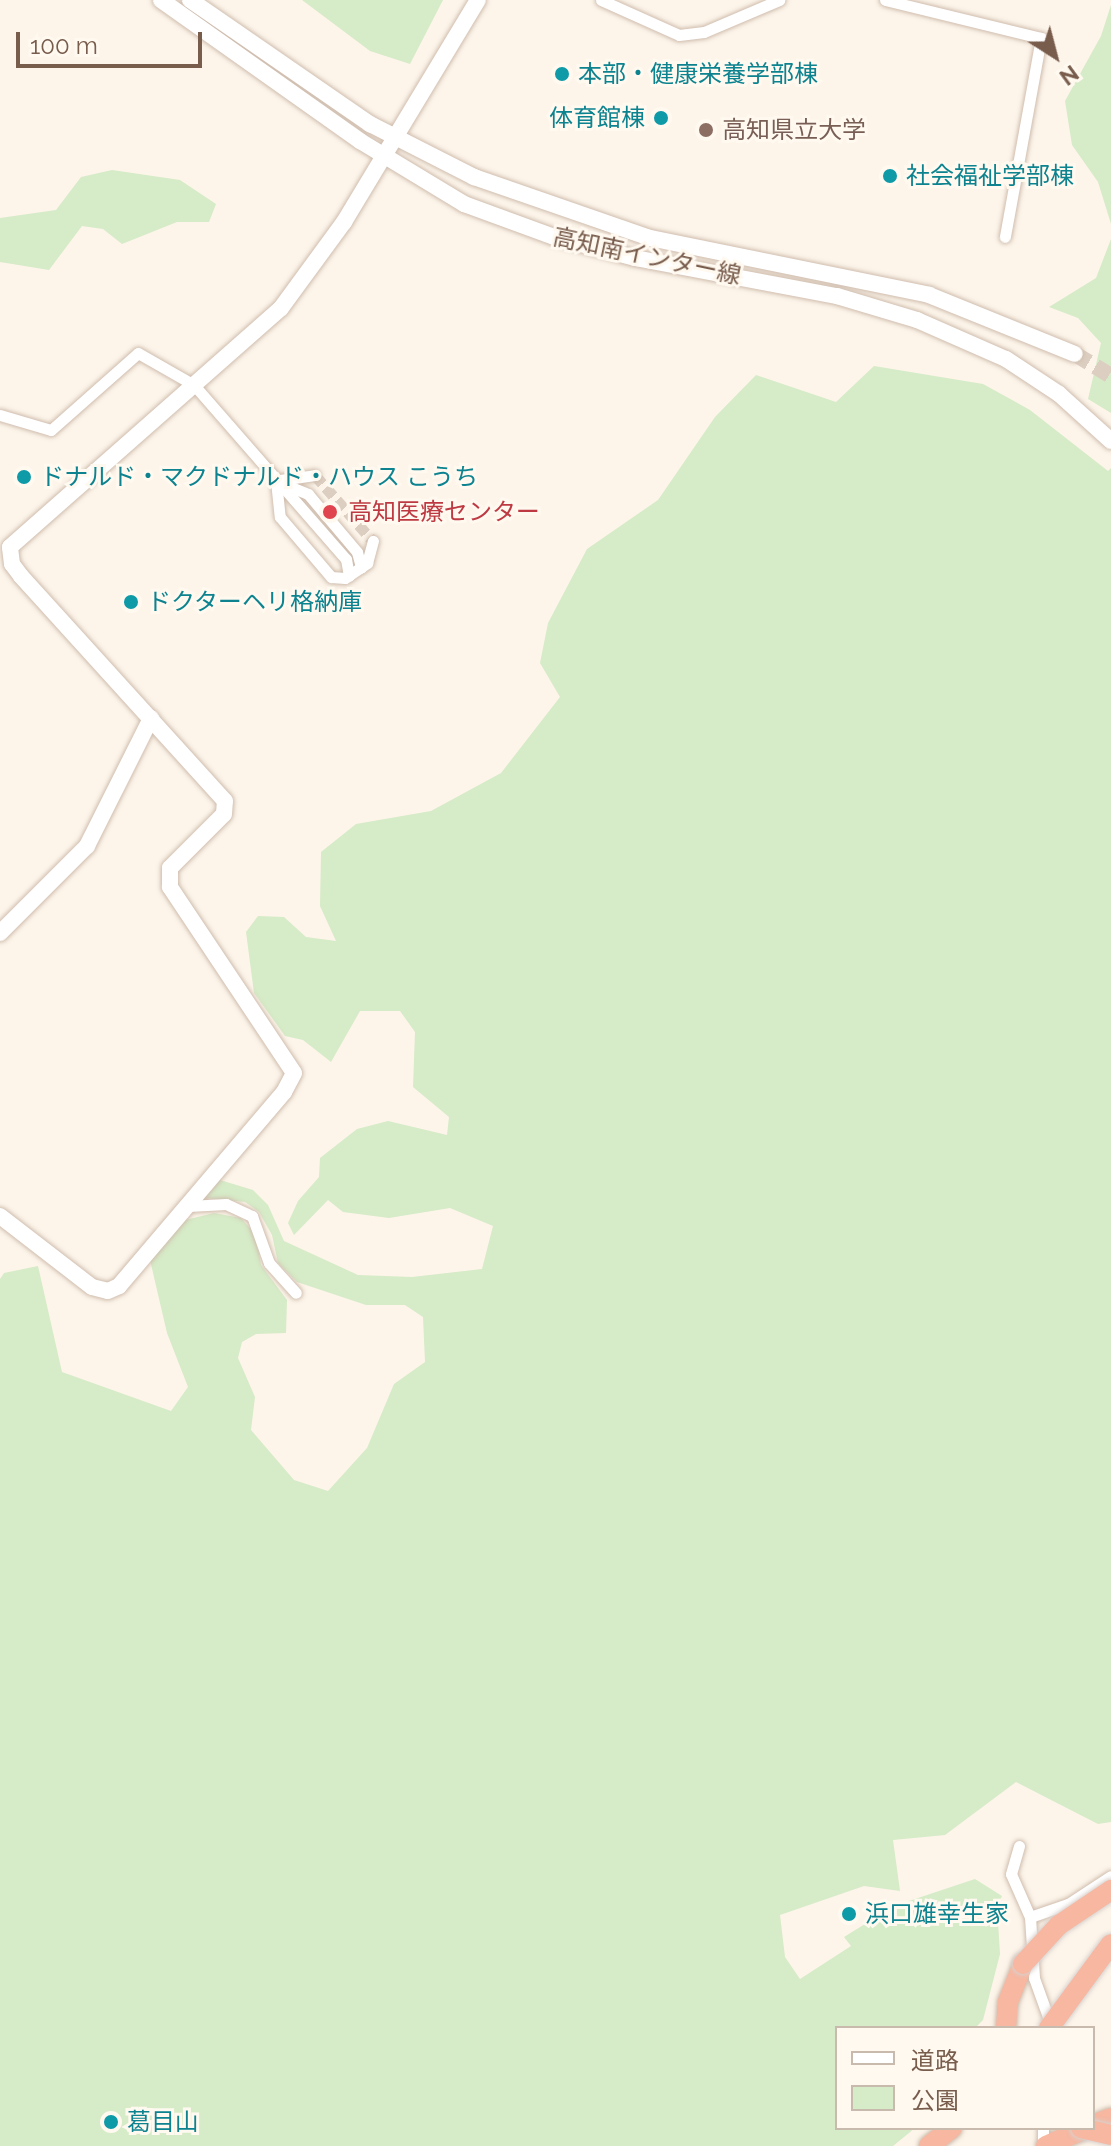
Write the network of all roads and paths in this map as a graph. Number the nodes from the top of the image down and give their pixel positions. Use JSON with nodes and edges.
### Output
{"nodes":[{"id":1,"x":161,"y":0,"type":"edge"},
{"id":2,"x":190,"y":0,"type":"edge"},
{"id":3,"x":478,"y":0,"type":"edge"},
{"id":4,"x":601,"y":0,"type":"edge"},
{"id":5,"x":779,"y":0,"type":"edge"},
{"id":6,"x":885,"y":0,"type":"edge"},
{"id":7,"x":394,"y":136,"type":"junction"},
{"id":8,"x":384,"y":155,"type":"junction"},
{"id":9,"x":1005,"y":237,"type":"dead end"},
{"id":10,"x":1075,"y":354,"type":"tunnel mouth"},
{"id":11,"x":194,"y":385,"type":"junction"},
{"id":12,"x":0,"y":415,"type":"edge"},
{"id":13,"x":1111,"y":441,"type":"edge"},
{"id":14,"x":315,"y":475,"type":"dead end"},
{"id":15,"x":276,"y":481,"type":"junction"},
{"id":16,"x":373,"y":541,"type":"dead end"},
{"id":17,"x":5,"y":550,"type":"edge"},
{"id":18,"x":361,"y":567,"type":"junction"},
{"id":19,"x":349,"y":576,"type":"junction"},
{"id":20,"x":151,"y":718,"type":"junction"},
{"id":21,"x":0,"y":933,"type":"edge"},
{"id":22,"x":188,"y":1206,"type":"junction"},
{"id":23,"x":0,"y":1216,"type":"edge"},
{"id":24,"x":296,"y":1293,"type":"dead end"},
{"id":25,"x":1019,"y":1846,"type":"dead end"},
{"id":26,"x":1111,"y":1876,"type":"edge"},
{"id":27,"x":1111,"y":1890,"type":"edge"},
{"id":28,"x":1030,"y":1917,"type":"junction"},
{"id":29,"x":1111,"y":1944,"type":"edge"},
{"id":30,"x":1006,"y":2026,"type":"edge"},
{"id":31,"x":1050,"y":2026,"type":"edge"},
{"id":32,"x":1052,"y":2026,"type":"edge"},
{"id":33,"x":949,"y":2130,"type":"edge"},
{"id":34,"x":1082,"y":2130,"type":"edge"},
{"id":35,"x":1090,"y":2130,"type":"edge"},
{"id":36,"x":1111,"y":2135,"type":"edge"},
{"id":37,"x":929,"y":2146,"type":"edge"},
{"id":38,"x":1045,"y":2146,"type":"edge"}],
"edges":[{"from":1,"to":8,"type":"street","name":"高知南インター線"},
{"from":2,"to":7,"type":"street","name":"高知南インター線"},
{"from":3,"to":7,"type":"street"},
{"from":4,"to":5,"type":"street"},
{"from":6,"to":9,"type":"street"},
{"from":7,"to":8,"type":"street"},
{"from":7,"to":10,"type":"street","name":"高知南インター線"},
{"from":8,"to":11,"type":"street"},
{"from":8,"to":13,"type":"street","name":"高知南インター線"},
{"from":11,"to":12,"type":"street"},
{"from":11,"to":15,"type":"street"},
{"from":11,"to":17,"type":"street"},
{"from":14,"to":15,"type":"street"},
{"from":15,"to":18,"type":"street"},
{"from":15,"to":19,"type":"street"},
{"from":15,"to":19,"type":"street"},
{"from":16,"to":18,"type":"street"},
{"from":17,"to":20,"type":"street"},
{"from":18,"to":19,"type":"street"},
{"from":20,"to":21,"type":"street"},
{"from":20,"to":22,"type":"street"},
{"from":22,"to":23,"type":"street"},
{"from":22,"to":24,"type":"street"},
{"from":25,"to":28,"type":"street"},
{"from":26,"to":28,"type":"street"},
{"from":27,"to":30,"type":"highway","bridge":true},
{"from":28,"to":31,"type":"street"},
{"from":29,"to":32,"type":"highway","bridge":true},
{"from":33,"to":37,"type":"highway"},
{"from":34,"to":38,"type":"highway"},
{"from":35,"to":36,"type":"highway","bridge":true}]}
